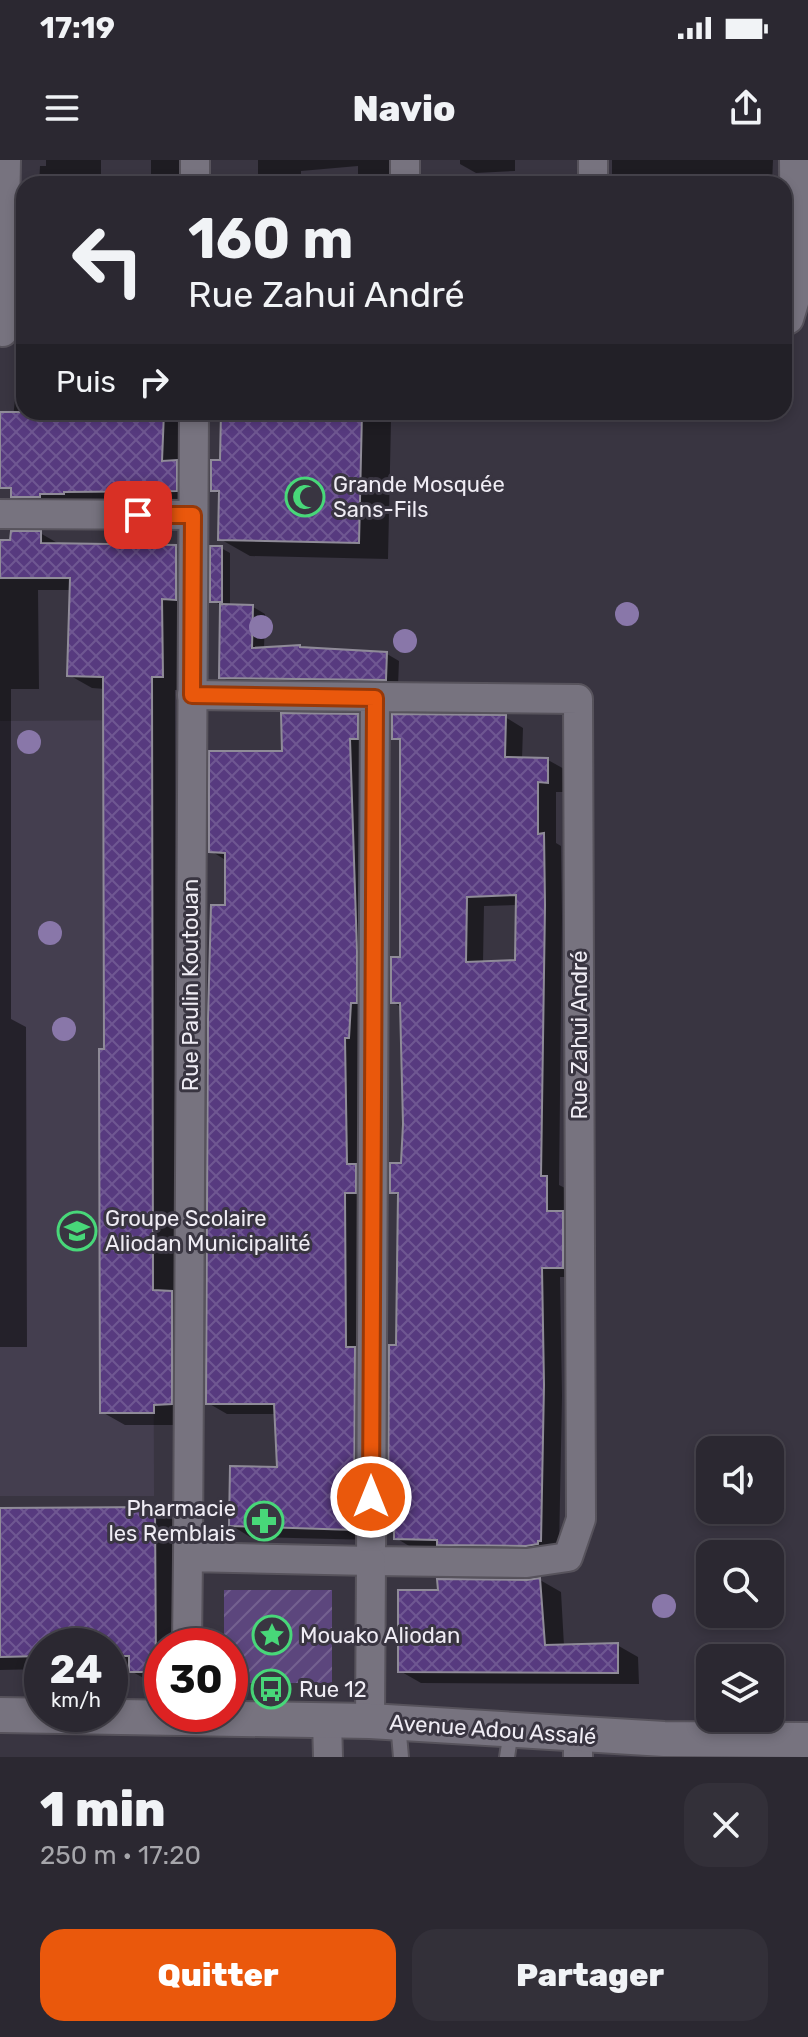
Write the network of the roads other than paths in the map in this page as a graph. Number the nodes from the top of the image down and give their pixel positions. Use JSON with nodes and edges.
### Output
{"nodes":[{"id":1,"x":6,"y":160,"type":"edge"},
{"id":2,"x":794,"y":160,"type":"edge"},
{"id":3,"x":792,"y":309,"type":"edge"},
{"id":4,"x":9,"y":332,"type":"edge"},
{"id":5,"x":194,"y":420,"type":"edge"},
{"id":6,"x":0,"y":514,"type":"edge"},
{"id":7,"x":193,"y":515,"type":"junction"},
{"id":8,"x":192,"y":695,"type":"junction"},
{"id":9,"x":375,"y":698,"type":"junction"},
{"id":10,"x":188,"y":1557,"type":"junction"},
{"id":11,"x":371,"y":1561,"type":"junction"},
{"id":12,"x":187,"y":1628,"type":"edge"},
{"id":13,"x":0,"y":1715,"type":"edge"},
{"id":14,"x":144,"y":1716,"type":"edge"},
{"id":15,"x":248,"y":1718,"type":"edge"},
{"id":16,"x":327,"y":1721,"type":"junction"},
{"id":17,"x":384,"y":1722,"type":"junction"},
{"id":18,"x":808,"y":1740,"type":"edge"},
{"id":19,"x":509,"y":1744,"type":"edge"},
{"id":20,"x":578,"y":1746,"type":"edge"},
{"id":21,"x":328,"y":1757,"type":"edge"},
{"id":22,"x":401,"y":1757,"type":"edge"}],
"edges":[{"from":1,"to":4,"type":"street"},
{"from":2,"to":3,"type":"street"},
{"from":5,"to":7,"type":"street","name":"Rue Paulin Koutouan"},
{"from":6,"to":7,"type":"street"},
{"from":7,"to":8,"type":"street","name":"Rue Paulin Koutouan"},
{"from":8,"to":9,"type":"street","name":"Rue Zahui André"},
{"from":8,"to":10,"type":"street","name":"Rue Paulin Koutouan"},
{"from":9,"to":11,"type":"street"},
{"from":9,"to":11,"type":"street","name":"Rue Zahui André"},
{"from":10,"to":11,"type":"street"},
{"from":10,"to":12,"type":"street","name":"Rue Paulin Koutouan"},
{"from":11,"to":17,"type":"street"},
{"from":13,"to":14,"type":"street","name":"Avenue Adou Assalé"},
{"from":15,"to":16,"type":"street","name":"Avenue Adou Assalé"},
{"from":16,"to":17,"type":"street","name":"Avenue Adou Assalé"},
{"from":16,"to":21,"type":"street"},
{"from":17,"to":19,"type":"street","name":"Avenue Adou Assalé"},
{"from":17,"to":22,"type":"lane"},
{"from":18,"to":20,"type":"street","name":"Avenue Adou Assalé"},
{"from":19,"to":20,"type":"street","name":"Avenue Adou Assalé"}]}
